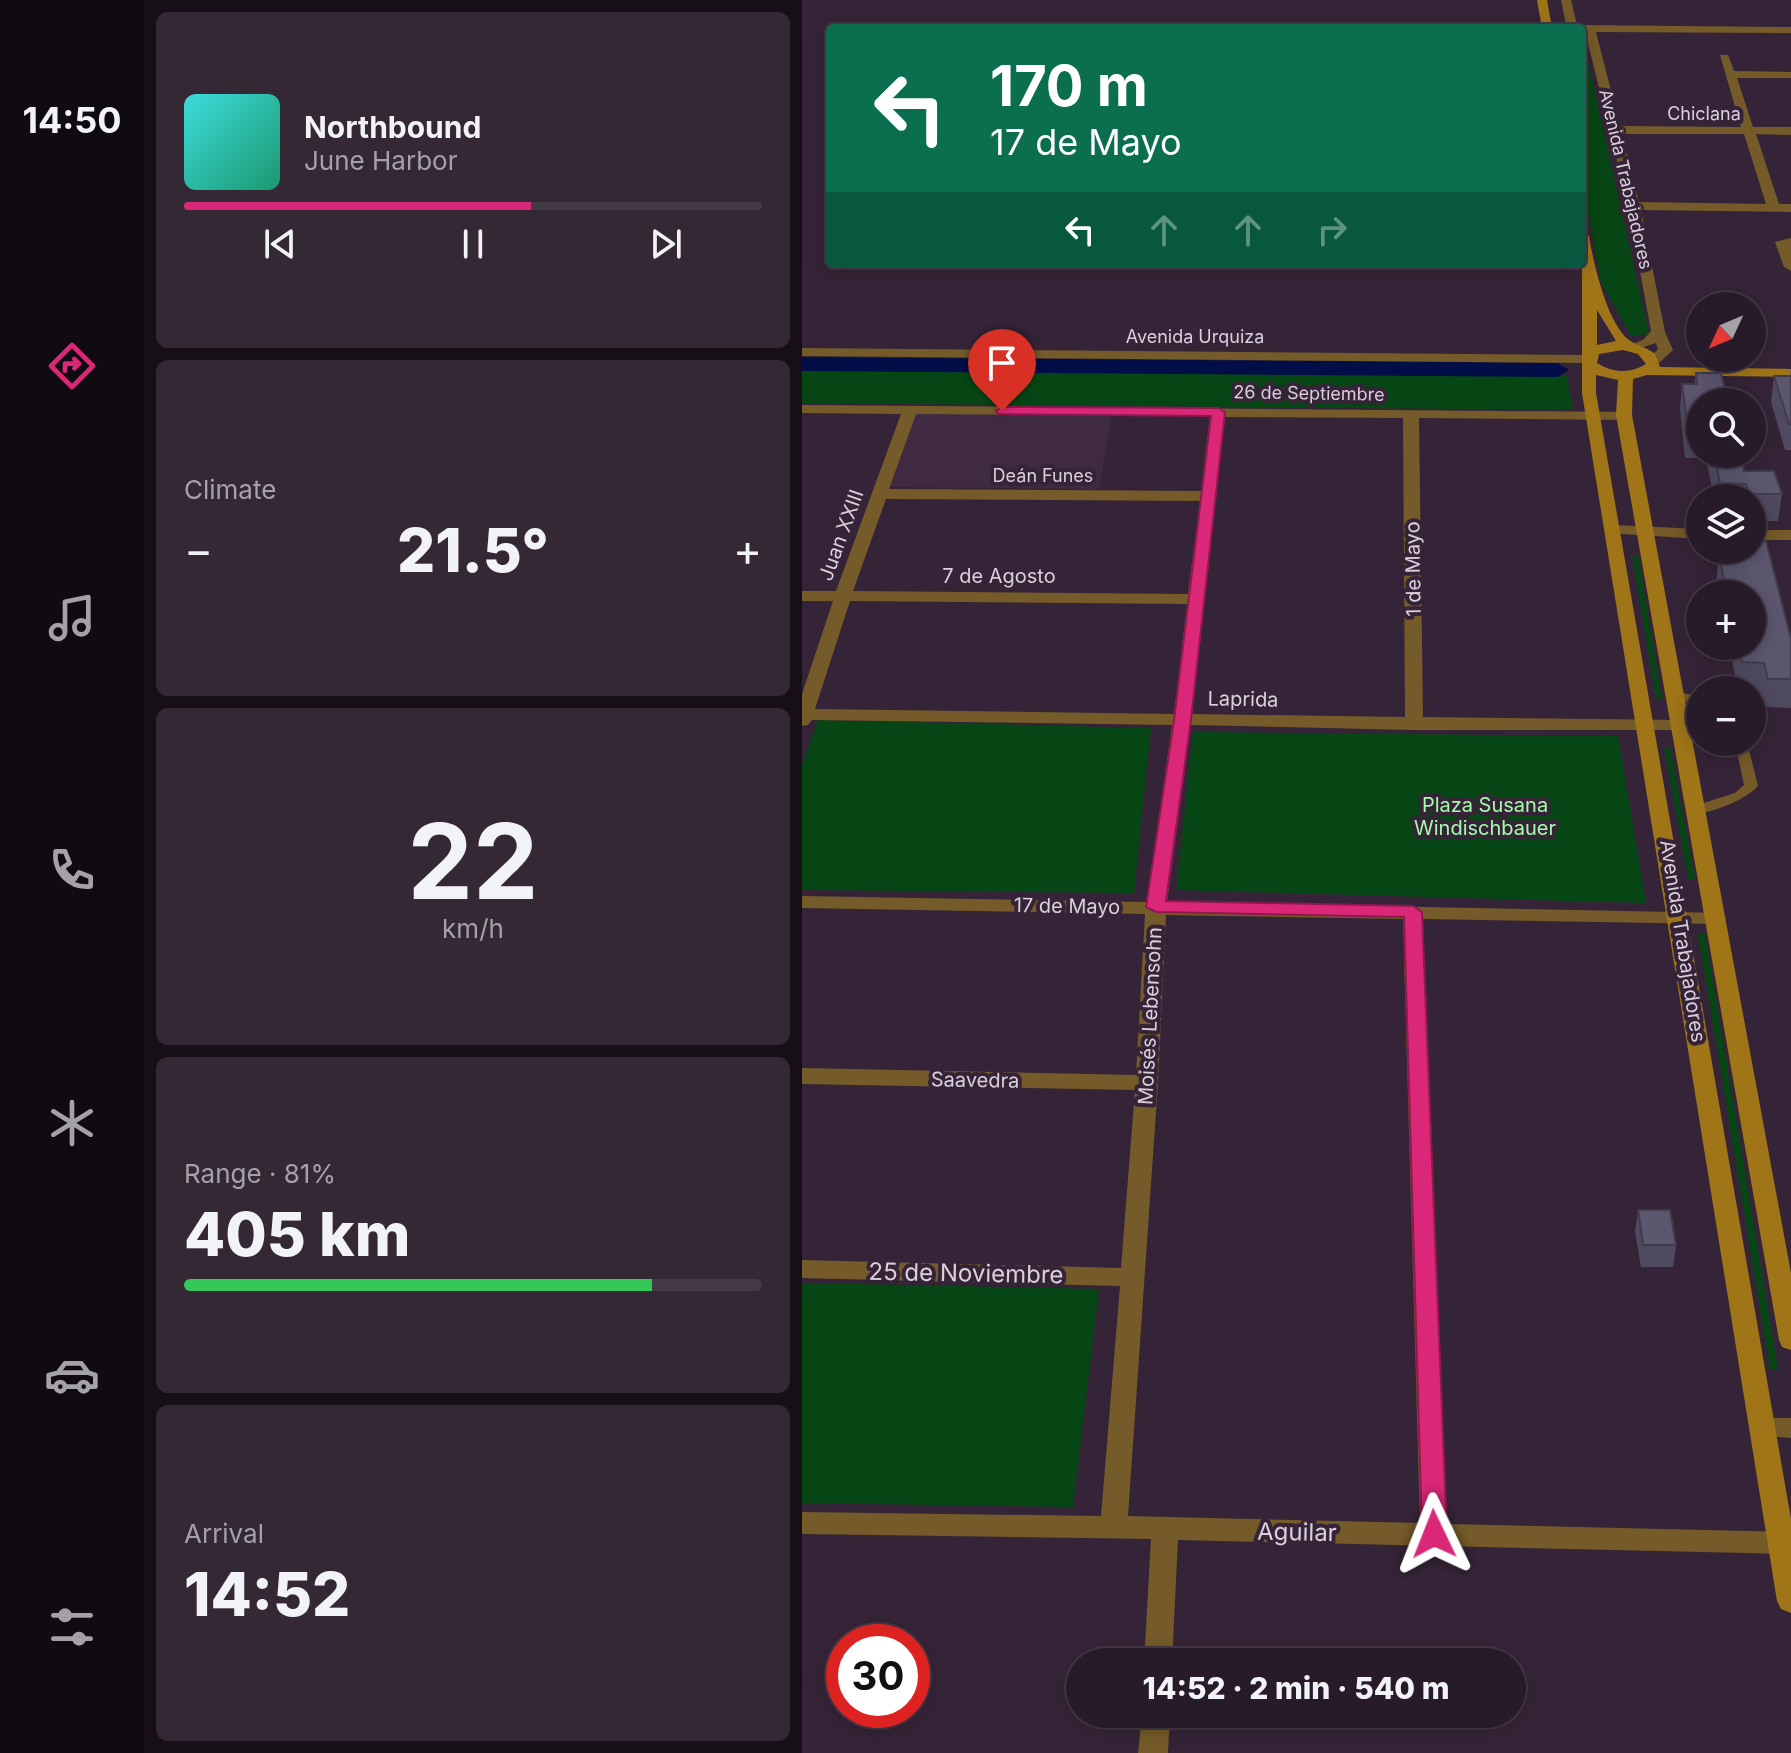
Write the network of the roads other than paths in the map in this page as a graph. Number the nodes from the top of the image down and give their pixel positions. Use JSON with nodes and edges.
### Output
{"nodes":[{"id":1,"x":1542,"y":0,"type":"edge"},
{"id":2,"x":1566,"y":0,"type":"edge"},
{"id":3,"x":1546,"y":24,"type":"edge"},
{"id":4,"x":1571,"y":24,"type":"edge"},
{"id":5,"x":1586,"y":28,"type":"edge"},
{"id":6,"x":1590,"y":28,"type":"junction"},
{"id":7,"x":1791,"y":30,"type":"edge"},
{"id":8,"x":1724,"y":57,"type":"dead end"},
{"id":9,"x":1730,"y":74,"type":"junction"},
{"id":10,"x":1791,"y":75,"type":"edge"},
{"id":11,"x":1616,"y":130,"type":"junction"},
{"id":12,"x":1751,"y":131,"type":"junction"},
{"id":13,"x":1791,"y":131,"type":"edge"},
{"id":14,"x":1634,"y":206,"type":"junction"},
{"id":15,"x":1774,"y":208,"type":"junction"},
{"id":16,"x":1791,"y":208,"type":"edge"},
{"id":17,"x":1791,"y":242,"type":"edge"},
{"id":18,"x":1586,"y":258,"type":"edge"},
{"id":19,"x":1791,"y":267,"type":"edge"},
{"id":20,"x":1590,"y":281,"type":"junction"},
{"id":21,"x":1658,"y":332,"type":"junction"},
{"id":22,"x":1629,"y":347,"type":"junction"},
{"id":23,"x":802,"y":352,"type":"edge"},
{"id":24,"x":1588,"y":360,"type":"junction"},
{"id":25,"x":1651,"y":364,"type":"junction"},
{"id":26,"x":1791,"y":365,"type":"edge"},
{"id":27,"x":1791,"y":373,"type":"edge"},
{"id":28,"x":1626,"y":375,"type":"junction"},
{"id":29,"x":802,"y":409,"type":"edge"},
{"id":30,"x":910,"y":410,"type":"junction"},
{"id":31,"x":1218,"y":412,"type":"junction"},
{"id":32,"x":1411,"y":415,"type":"junction"},
{"id":33,"x":1624,"y":415,"type":"junction"},
{"id":34,"x":1593,"y":416,"type":"junction"},
{"id":35,"x":880,"y":494,"type":"junction"},
{"id":36,"x":1207,"y":496,"type":"junction"},
{"id":37,"x":1614,"y":530,"type":"junction"},
{"id":38,"x":1645,"y":533,"type":"junction"},
{"id":39,"x":1686,"y":534,"type":"edge"},
{"id":40,"x":1766,"y":535,"type":"edge"},
{"id":41,"x":1791,"y":535,"type":"edge"},
{"id":42,"x":802,"y":596,"type":"edge"},
{"id":43,"x":843,"y":596,"type":"junction"},
{"id":44,"x":1195,"y":599,"type":"junction"},
{"id":45,"x":1675,"y":695,"type":"junction"},
{"id":46,"x":1686,"y":698,"type":"edge"},
{"id":47,"x":803,"y":718,"type":"edge"},
{"id":48,"x":1182,"y":720,"type":"junction"},
{"id":49,"x":1414,"y":724,"type":"junction"},
{"id":50,"x":1647,"y":726,"type":"junction"},
{"id":51,"x":1681,"y":726,"type":"junction"},
{"id":52,"x":1744,"y":756,"type":"edge"},
{"id":53,"x":1696,"y":810,"type":"junction"},
{"id":54,"x":802,"y":902,"type":"edge"},
{"id":55,"x":1156,"y":907,"type":"junction"},
{"id":56,"x":1413,"y":912,"type":"junction"},
{"id":57,"x":1678,"y":917,"type":"junction"},
{"id":58,"x":1716,"y":918,"type":"junction"},
{"id":59,"x":802,"y":1076,"type":"edge"},
{"id":60,"x":1147,"y":1083,"type":"junction"},
{"id":61,"x":802,"y":1269,"type":"edge"},
{"id":62,"x":1131,"y":1277,"type":"junction"},
{"id":63,"x":1791,"y":1340,"type":"edge"},
{"id":64,"x":1778,"y":1428,"type":"edge"},
{"id":65,"x":802,"y":1523,"type":"edge"},
{"id":66,"x":1114,"y":1527,"type":"junction"},
{"id":67,"x":1165,"y":1529,"type":"junction"},
{"id":68,"x":1434,"y":1534,"type":"junction"},
{"id":69,"x":1786,"y":1543,"type":"edge"},
{"id":70,"x":1791,"y":1601,"type":"edge"},
{"id":71,"x":1159,"y":1648,"type":"edge"},
{"id":72,"x":1155,"y":1728,"type":"edge"},
{"id":73,"x":1153,"y":1753,"type":"edge"}],
"edges":[{"from":1,"to":3,"type":"main road"},
{"from":2,"to":4,"type":"street"},
{"from":5,"to":6,"type":"street"},
{"from":6,"to":7,"type":"street"},
{"from":6,"to":11,"type":"street","name":"Avenida Trabajadores"},
{"from":8,"to":9,"type":"street"},
{"from":9,"to":10,"type":"street"},
{"from":9,"to":12,"type":"street"},
{"from":11,"to":12,"type":"street","name":"Chiclana"},
{"from":11,"to":14,"type":"street","name":"Avenida Trabajadores"},
{"from":12,"to":13,"type":"street","name":"Chiclana"},
{"from":12,"to":15,"type":"street"},
{"from":14,"to":15,"type":"street"},
{"from":14,"to":21,"type":"street","name":"Avenida Trabajadores"},
{"from":15,"to":16,"type":"street"},
{"from":17,"to":19,"type":"street"},
{"from":18,"to":20,"type":"main road","name":"Avenida Trabajadores"},
{"from":20,"to":22,"type":"main road","name":"Avenida Trabajadores"},
{"from":20,"to":24,"type":"main road","name":"Avenida Trabajadores"},
{"from":21,"to":22,"type":"street"},
{"from":21,"to":25,"type":"street","name":"Avenida Trabajadores"},
{"from":22,"to":24,"type":"main road"},
{"from":22,"to":25,"type":"main road"},
{"from":23,"to":24,"type":"street","name":"Avenida Urquiza"},
{"from":24,"to":28,"type":"main road"},
{"from":24,"to":34,"type":"main road","name":"Avenida Trabajadores"},
{"from":25,"to":26,"type":"main road"},
{"from":25,"to":27,"type":"main road"},
{"from":25,"to":28,"type":"main road"},
{"from":28,"to":33,"type":"main road","name":"Avenida Trabajadores"},
{"from":29,"to":30,"type":"street","name":"26 de Septiembre"},
{"from":30,"to":31,"type":"street","name":"26 de Septiembre"},
{"from":30,"to":35,"type":"street","name":"Juan XXIII"},
{"from":31,"to":32,"type":"street","name":"26 de Septiembre"},
{"from":31,"to":36,"type":"street","name":"Moisés Lebensohn"},
{"from":32,"to":34,"type":"street","name":"26 de Septiembre"},
{"from":32,"to":49,"type":"street","name":"1 de Mayo"},
{"from":33,"to":34,"type":"street","name":"26 de Septiembre"},
{"from":33,"to":38,"type":"main road","name":"Avenida Trabajadores"},
{"from":34,"to":37,"type":"main road","name":"Avenida Trabajadores"},
{"from":35,"to":36,"type":"street","name":"Deán Funes"},
{"from":35,"to":43,"type":"street","name":"Juan XXIII"},
{"from":36,"to":44,"type":"street","name":"Moisés Lebensohn"},
{"from":37,"to":38,"type":"street"},
{"from":37,"to":50,"type":"main road","name":"Avenida Trabajadores"},
{"from":38,"to":39,"type":"street"},
{"from":38,"to":45,"type":"main road","name":"Avenida Trabajadores"},
{"from":40,"to":41,"type":"street"},
{"from":42,"to":43,"type":"street","name":"7 de Agosto"},
{"from":43,"to":44,"type":"street","name":"7 de Agosto"},
{"from":43,"to":47,"type":"street","name":"Juan XXIII"},
{"from":44,"to":48,"type":"street","name":"Moisés Lebensohn"},
{"from":45,"to":46,"type":"lane"},
{"from":45,"to":51,"type":"main road","name":"Avenida Trabajadores"},
{"from":47,"to":48,"type":"street","name":"Laprida"},
{"from":48,"to":49,"type":"street","name":"Laprida"},
{"from":48,"to":55,"type":"street","name":"Moisés Lebensohn"},
{"from":49,"to":50,"type":"street","name":"Laprida"},
{"from":50,"to":51,"type":"street","name":"Laprida"},
{"from":50,"to":57,"type":"main road","name":"Avenida Trabajadores"},
{"from":51,"to":53,"type":"main road","name":"Avenida Trabajadores"},
{"from":52,"to":53,"type":"lane"},
{"from":53,"to":58,"type":"main road","name":"Avenida Trabajadores"},
{"from":54,"to":55,"type":"street","name":"17 de Mayo"},
{"from":55,"to":56,"type":"street","name":"17 de Mayo"},
{"from":55,"to":60,"type":"street","name":"Moisés Lebensohn"},
{"from":56,"to":57,"type":"street","name":"17 de Mayo"},
{"from":56,"to":68,"type":"street"},
{"from":57,"to":58,"type":"street","name":"17 de Mayo"},
{"from":57,"to":64,"type":"main road","name":"Avenida Trabajadores"},
{"from":58,"to":63,"type":"main road","name":"Avenida Trabajadores"},
{"from":59,"to":60,"type":"street","name":"Saavedra"},
{"from":60,"to":62,"type":"street","name":"Moisés Lebensohn"},
{"from":61,"to":62,"type":"street","name":"25 de Noviembre"},
{"from":62,"to":66,"type":"street","name":"Moisés Lebensohn"},
{"from":64,"to":69,"type":"main road","name":"Avenida Trabajadores"},
{"from":65,"to":66,"type":"street","name":"Aguilar"},
{"from":66,"to":67,"type":"street","name":"Aguilar"},
{"from":67,"to":68,"type":"street","name":"Aguilar"},
{"from":67,"to":71,"type":"street"},
{"from":68,"to":69,"type":"street","name":"Aguilar"},
{"from":69,"to":70,"type":"main road","name":"Avenida Trabajadores"},
{"from":72,"to":73,"type":"street"}]}
